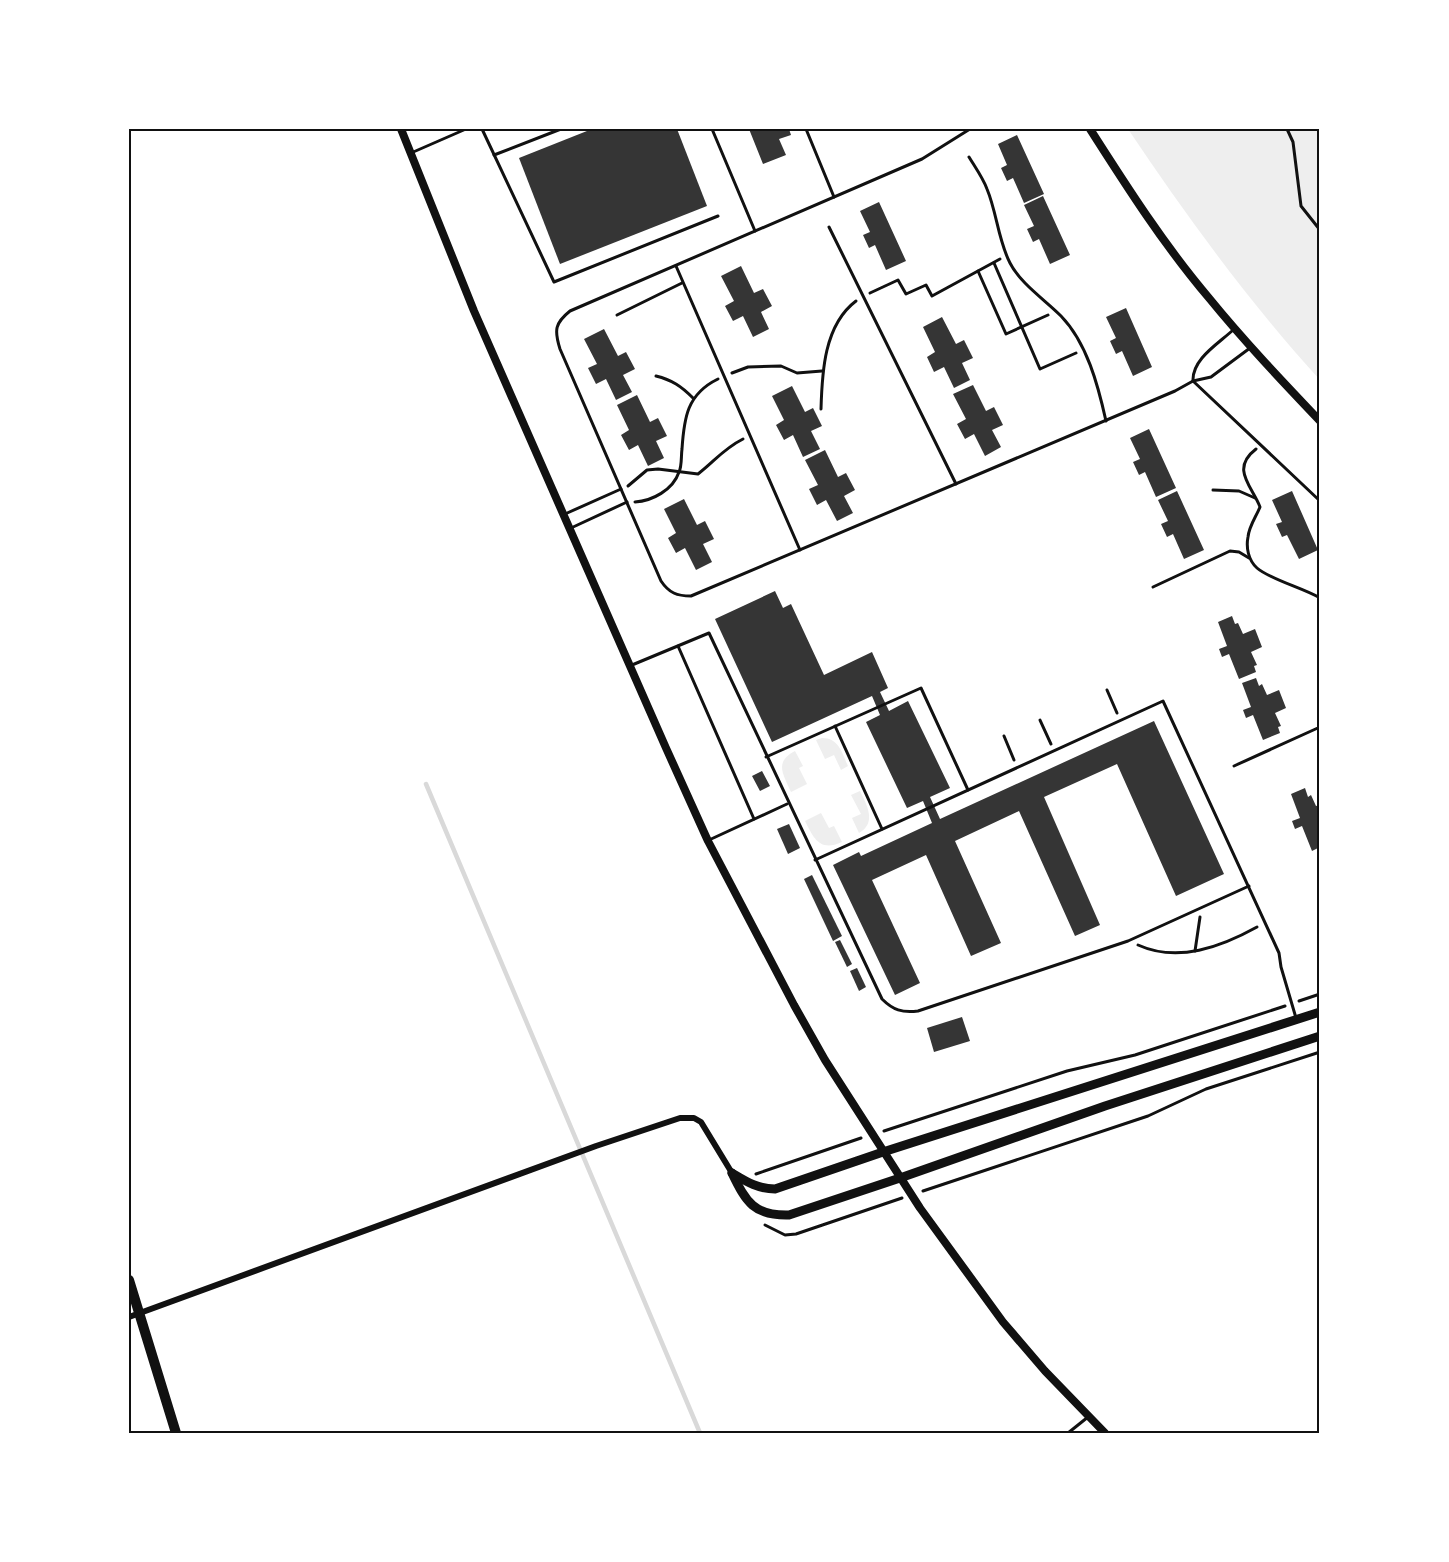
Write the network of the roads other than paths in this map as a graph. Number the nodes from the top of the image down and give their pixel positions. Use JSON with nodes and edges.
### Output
{"nodes":[{"id":1,"x":401,"y":129,"type":"edge"},
{"id":2,"x":466,"y":129,"type":"edge"},
{"id":3,"x":482,"y":129,"type":"edge"},
{"id":4,"x":561,"y":129,"type":"edge"},
{"id":5,"x":712,"y":129,"type":"edge"},
{"id":6,"x":806,"y":129,"type":"edge"},
{"id":7,"x":970,"y":129,"type":"edge"},
{"id":8,"x":1090,"y":129,"type":"edge"},
{"id":9,"x":410,"y":154,"type":"junction"},
{"id":10,"x":494,"y":155,"type":"junction"},
{"id":11,"x":969,"y":157,"type":"dead end"},
{"id":12,"x":834,"y":197,"type":"junction"},
{"id":13,"x":718,"y":216,"type":"dead end"},
{"id":14,"x":829,"y":227,"type":"dead end"},
{"id":15,"x":755,"y":231,"type":"junction"},
{"id":16,"x":676,"y":266,"type":"junction"},
{"id":17,"x":683,"y":282,"type":"junction"},
{"id":18,"x":617,"y":315,"type":"dead end"},
{"id":19,"x":1235,"y":328,"type":"junction"},
{"id":20,"x":1251,"y":347,"type":"junction"},
{"id":21,"x":1193,"y":381,"type":"junction"},
{"id":22,"x":1106,"y":421,"type":"junction"},
{"id":23,"x":1320,"y":421,"type":"edge"},
{"id":24,"x":956,"y":484,"type":"junction"},
{"id":25,"x":621,"y":490,"type":"junction"},
{"id":26,"x":1320,"y":501,"type":"edge"},
{"id":27,"x":627,"y":502,"type":"junction"},
{"id":28,"x":563,"y":515,"type":"junction"},
{"id":29,"x":569,"y":529,"type":"junction"},
{"id":30,"x":800,"y":550,"type":"junction"},
{"id":31,"x":678,"y":646,"type":"junction"},
{"id":32,"x":629,"y":666,"type":"junction"},
{"id":33,"x":835,"y":726,"type":"junction"},
{"id":34,"x":766,"y":757,"type":"junction"},
{"id":35,"x":968,"y":790,"type":"junction"},
{"id":36,"x":788,"y":803,"type":"junction"},
{"id":37,"x":754,"y":819,"type":"junction"},
{"id":38,"x":882,"y":829,"type":"junction"},
{"id":39,"x":708,"y":841,"type":"junction"},
{"id":40,"x":815,"y":860,"type":"junction"},
{"id":41,"x":1249,"y":886,"type":"junction"},
{"id":42,"x":1320,"y":1012,"type":"edge"},
{"id":43,"x":1297,"y":1020,"type":"junction"},
{"id":44,"x":1320,"y":1035,"type":"edge"},
{"id":45,"x":883,"y":1152,"type":"junction"},
{"id":46,"x":732,"y":1173,"type":"junction"},
{"id":47,"x":900,"y":1178,"type":"junction"},
{"id":48,"x":129,"y":1280,"type":"edge"},
{"id":49,"x":129,"y":1317,"type":"edge"},
{"id":50,"x":1088,"y":1417,"type":"junction"},
{"id":51,"x":176,"y":1433,"type":"edge"},
{"id":52,"x":1068,"y":1433,"type":"edge"},
{"id":53,"x":1105,"y":1433,"type":"edge"}],
"edges":[{"from":1,"to":9,"type":"street"},
{"from":2,"to":9,"type":"lane"},
{"from":3,"to":10,"type":"lane"},
{"from":4,"to":10,"type":"lane"},
{"from":5,"to":15,"type":"lane"},
{"from":6,"to":12,"type":"lane"},
{"from":7,"to":12,"type":"lane"},
{"from":8,"to":19,"type":"street"},
{"from":9,"to":28,"type":"street"},
{"from":10,"to":13,"type":"lane"},
{"from":11,"to":22,"type":"lane"},
{"from":12,"to":15,"type":"lane"},
{"from":14,"to":24,"type":"lane"},
{"from":15,"to":16,"type":"lane"},
{"from":16,"to":17,"type":"lane"},
{"from":16,"to":25,"type":"lane"},
{"from":17,"to":18,"type":"lane"},
{"from":17,"to":30,"type":"lane"},
{"from":19,"to":20,"type":"street"},
{"from":19,"to":21,"type":"lane"},
{"from":20,"to":21,"type":"lane"},
{"from":20,"to":23,"type":"street"},
{"from":21,"to":22,"type":"lane"},
{"from":21,"to":26,"type":"lane"},
{"from":22,"to":24,"type":"lane"},
{"from":24,"to":30,"type":"lane"},
{"from":25,"to":27,"type":"lane"},
{"from":25,"to":28,"type":"lane"},
{"from":27,"to":29,"type":"lane"},
{"from":27,"to":30,"type":"lane"},
{"from":28,"to":29,"type":"street"},
{"from":29,"to":32,"type":"street"},
{"from":31,"to":32,"type":"lane"},
{"from":31,"to":34,"type":"lane"},
{"from":31,"to":37,"type":"lane"},
{"from":32,"to":39,"type":"street"},
{"from":33,"to":34,"type":"lane"},
{"from":33,"to":35,"type":"lane"},
{"from":33,"to":38,"type":"lane"},
{"from":34,"to":36,"type":"lane"},
{"from":35,"to":38,"type":"lane"},
{"from":35,"to":41,"type":"lane"},
{"from":36,"to":37,"type":"lane"},
{"from":36,"to":40,"type":"lane"},
{"from":37,"to":39,"type":"lane"},
{"from":38,"to":40,"type":"lane"},
{"from":39,"to":45,"type":"street"},
{"from":40,"to":41,"type":"lane"},
{"from":41,"to":43,"type":"lane"},
{"from":42,"to":43,"type":"main road"},
{"from":43,"to":45,"type":"main road"},
{"from":44,"to":47,"type":"main road"},
{"from":45,"to":46,"type":"main road"},
{"from":45,"to":47,"type":"street"},
{"from":46,"to":47,"type":"main road"},
{"from":46,"to":49,"type":"street"},
{"from":47,"to":50,"type":"street"},
{"from":48,"to":51,"type":"highway"},
{"from":50,"to":52,"type":"lane"},
{"from":50,"to":53,"type":"street"}]}
